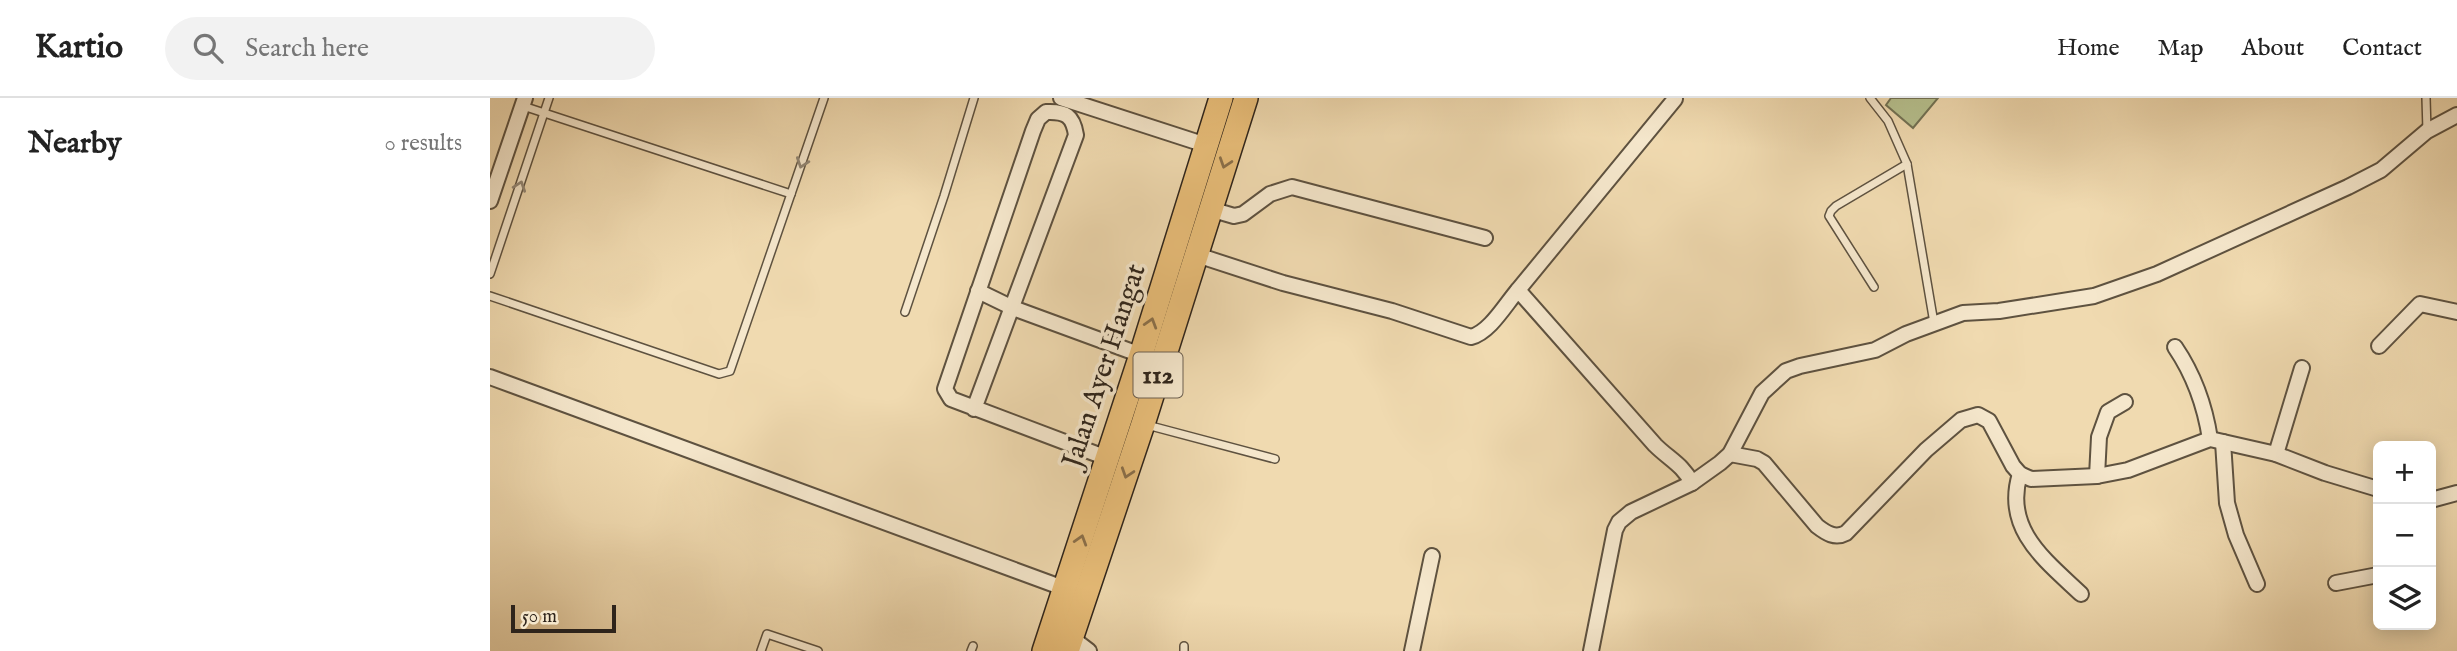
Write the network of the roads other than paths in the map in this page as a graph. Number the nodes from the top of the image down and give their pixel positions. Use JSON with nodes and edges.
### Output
{"nodes":[{"id":1,"x":549,"y":98,"type":"edge"},
{"id":2,"x":824,"y":98,"type":"edge"},
{"id":3,"x":974,"y":98,"type":"edge"},
{"id":4,"x":1061,"y":98,"type":"edge"},
{"id":5,"x":1221,"y":98,"type":"edge"},
{"id":6,"x":1246,"y":98,"type":"edge"},
{"id":7,"x":1870,"y":98,"type":"edge"},
{"id":8,"x":2426,"y":98,"type":"edge"},
{"id":9,"x":1675,"y":100,"type":"edge"},
{"id":10,"x":524,"y":102,"type":"edge"},
{"id":11,"x":544,"y":113,"type":"junction"},
{"id":12,"x":2457,"y":115,"type":"edge"},
{"id":13,"x":2427,"y":131,"type":"junction"},
{"id":14,"x":1206,"y":145,"type":"junction"},
{"id":15,"x":1907,"y":164,"type":"junction"},
{"id":16,"x":791,"y":194,"type":"junction"},
{"id":17,"x":490,"y":199,"type":"edge"},
{"id":18,"x":1210,"y":209,"type":"junction"},
{"id":19,"x":1485,"y":238,"type":"dead end"},
{"id":20,"x":1197,"y":255,"type":"junction"},
{"id":21,"x":490,"y":274,"type":"edge"},
{"id":22,"x":1874,"y":287,"type":"dead end"},
{"id":23,"x":1518,"y":290,"type":"junction"},
{"id":24,"x":978,"y":291,"type":"junction"},
{"id":25,"x":490,"y":296,"type":"edge"},
{"id":26,"x":1013,"y":308,"type":"junction"},
{"id":27,"x":905,"y":312,"type":"dead end"},
{"id":28,"x":2457,"y":312,"type":"edge"},
{"id":29,"x":1934,"y":323,"type":"junction"},
{"id":30,"x":2379,"y":346,"type":"dead end"},
{"id":31,"x":2175,"y":347,"type":"dead end"},
{"id":32,"x":1141,"y":355,"type":"junction"},
{"id":33,"x":2302,"y":368,"type":"dead end"},
{"id":34,"x":490,"y":377,"type":"edge"},
{"id":35,"x":2125,"y":402,"type":"dead end"},
{"id":36,"x":974,"y":409,"type":"junction"},
{"id":37,"x":1143,"y":424,"type":"junction"},
{"id":38,"x":2216,"y":441,"type":"junction"},
{"id":39,"x":1730,"y":454,"type":"junction"},
{"id":40,"x":2276,"y":454,"type":"junction"},
{"id":41,"x":1107,"y":458,"type":"junction"},
{"id":42,"x":1275,"y":459,"type":"dead end"},
{"id":43,"x":2020,"y":474,"type":"junction"},
{"id":44,"x":2097,"y":476,"type":"junction"},
{"id":45,"x":1692,"y":483,"type":"junction"},
{"id":46,"x":2373,"y":487,"type":"edge"},
{"id":47,"x":2457,"y":493,"type":"edge"},
{"id":48,"x":2436,"y":499,"type":"edge"},
{"id":49,"x":1433,"y":556,"type":"dead end"},
{"id":50,"x":2373,"y":576,"type":"edge"},
{"id":51,"x":2336,"y":583,"type":"dead end"},
{"id":52,"x":2257,"y":584,"type":"dead end"},
{"id":53,"x":1066,"y":589,"type":"junction"},
{"id":54,"x":2081,"y":594,"type":"dead end"},
{"id":55,"x":1076,"y":647,"type":"edge"},
{"id":56,"x":761,"y":651,"type":"edge"},
{"id":57,"x":818,"y":651,"type":"edge"},
{"id":58,"x":1044,"y":651,"type":"edge"},
{"id":59,"x":1412,"y":651,"type":"edge"},
{"id":60,"x":1591,"y":651,"type":"edge"}],
"edges":[{"from":1,"to":11,"type":"lane"},
{"from":2,"to":16,"type":"lane","one_way":true},
{"from":3,"to":27,"type":"lane"},
{"from":4,"to":14,"type":"street"},
{"from":5,"to":14,"type":"main road","name":"Jalan Ayer Hangat","number":"112"},
{"from":6,"to":18,"type":"main road","name":"Jalan Ayer Hangat","number":"112","one_way":true},
{"from":7,"to":15,"type":"lane"},
{"from":8,"to":13,"type":"lane"},
{"from":9,"to":23,"type":"street"},
{"from":10,"to":11,"type":"lane"},
{"from":10,"to":17,"type":"street"},
{"from":11,"to":16,"type":"lane"},
{"from":21,"to":11,"type":"lane","one_way":true},
{"from":12,"to":13,"type":"street"},
{"from":13,"to":29,"type":"street"},
{"from":32,"to":14,"type":"main road","name":"Jalan Ayer Hangat","number":"112","one_way":true},
{"from":15,"to":22,"type":"lane"},
{"from":15,"to":29,"type":"lane"},
{"from":16,"to":25,"type":"lane"},
{"from":18,"to":19,"type":"street"},
{"from":18,"to":20,"type":"main road","name":"Jalan Ayer Hangat","number":"112"},
{"from":20,"to":23,"type":"street"},
{"from":20,"to":37,"type":"main road","name":"Jalan Ayer Hangat","number":"112"},
{"from":23,"to":45,"type":"street"},
{"from":24,"to":26,"type":"street"},
{"from":24,"to":26,"type":"street"},
{"from":24,"to":36,"type":"street"},
{"from":26,"to":32,"type":"street"},
{"from":26,"to":36,"type":"street"},
{"from":28,"to":30,"type":"street"},
{"from":29,"to":39,"type":"street"},
{"from":31,"to":38,"type":"street"},
{"from":32,"to":41,"type":"main road","name":"Jalan Ayer Hangat","number":"112"},
{"from":33,"to":40,"type":"street"},
{"from":34,"to":53,"type":"street"},
{"from":35,"to":44,"type":"street"},
{"from":36,"to":41,"type":"street"},
{"from":37,"to":42,"type":"lane"},
{"from":37,"to":55,"type":"main road","name":"Jalan Ayer Hangat","number":"112","one_way":true},
{"from":38,"to":40,"type":"street"},
{"from":38,"to":44,"type":"street"},
{"from":38,"to":52,"type":"street"},
{"from":39,"to":43,"type":"street"},
{"from":39,"to":45,"type":"street"},
{"from":40,"to":46,"type":"street"},
{"from":53,"to":41,"type":"main road","name":"Jalan Ayer Hangat","number":"112","one_way":true},
{"from":43,"to":44,"type":"street"},
{"from":43,"to":54,"type":"street"},
{"from":45,"to":60,"type":"street"},
{"from":47,"to":48,"type":"street"},
{"from":49,"to":59,"type":"street"},
{"from":50,"to":51,"type":"street"},
{"from":53,"to":58,"type":"main road","name":"Jalan Ayer Hangat","number":"112"},
{"from":56,"to":57,"type":"lane"}]}
